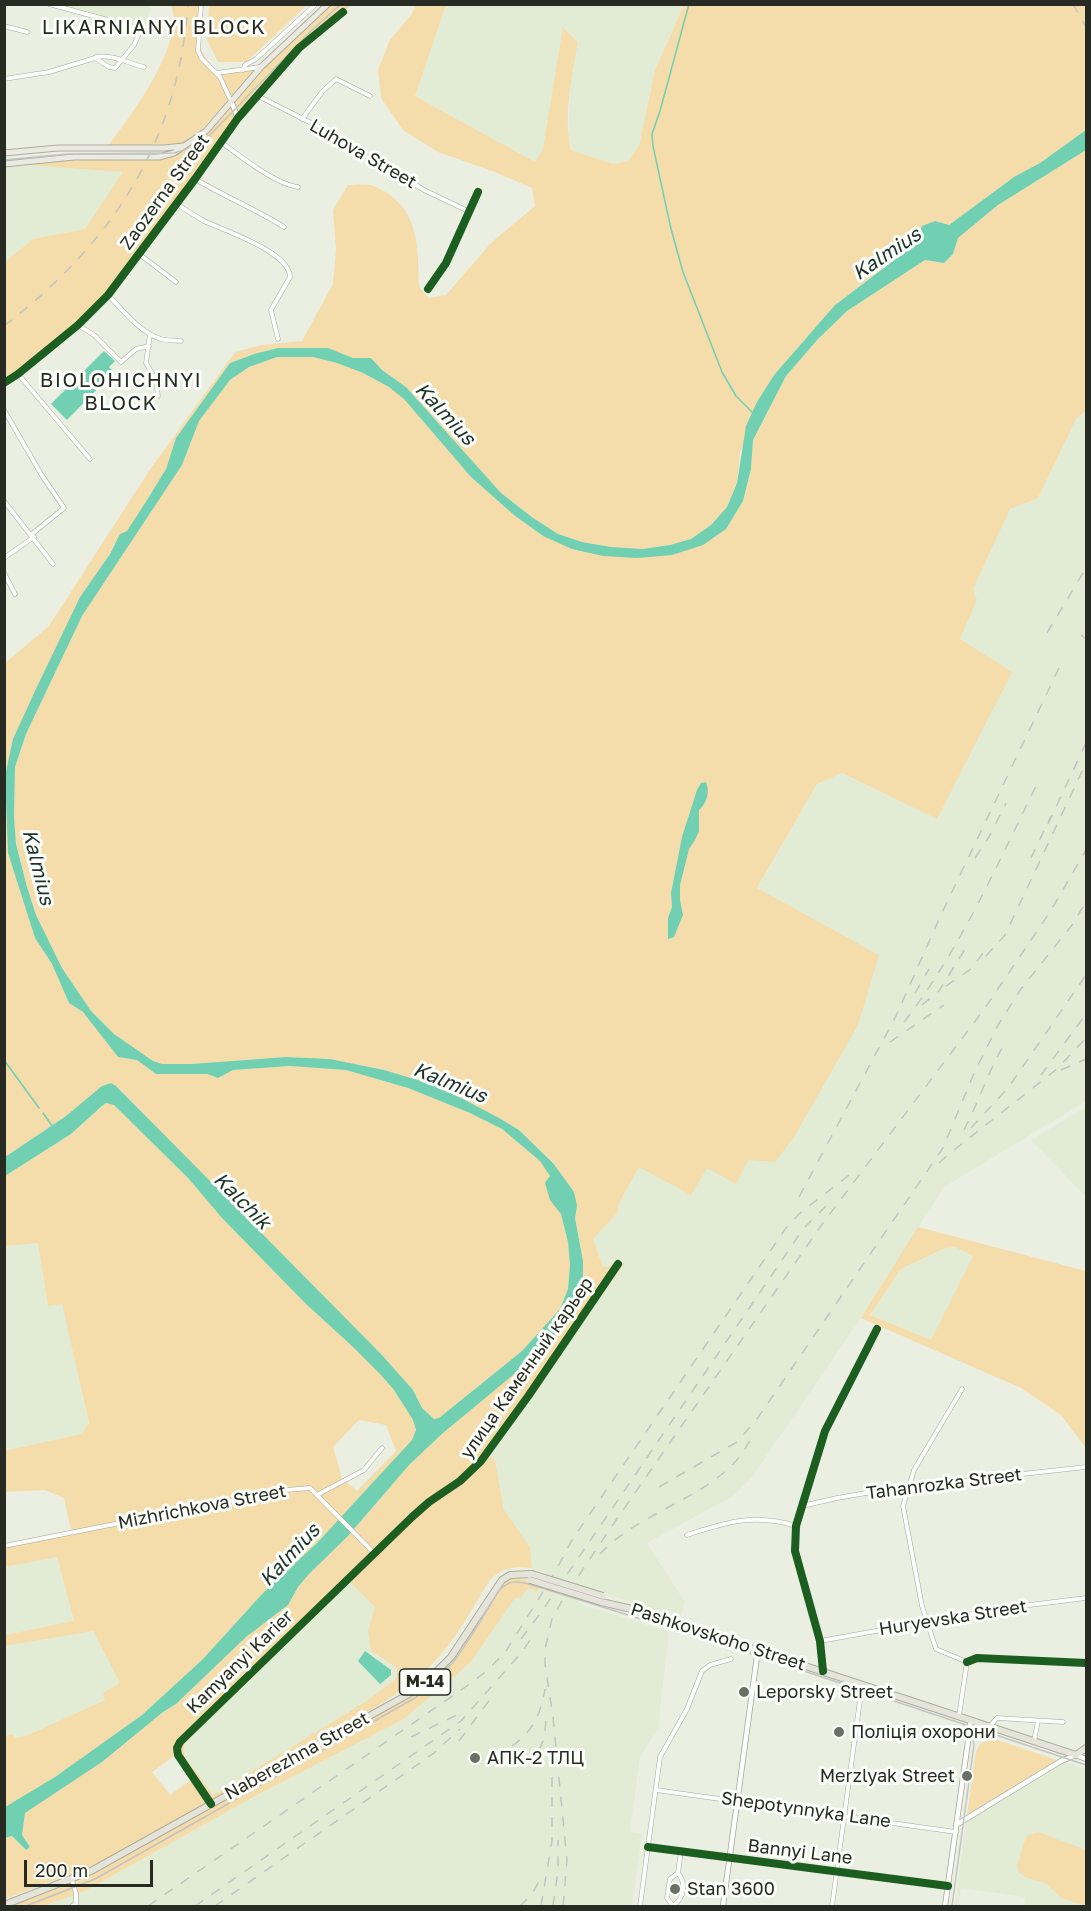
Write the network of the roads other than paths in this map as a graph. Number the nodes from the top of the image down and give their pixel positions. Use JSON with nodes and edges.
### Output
{"nodes":[{"id":1,"x":49,"y":4,"type":"edge"},
{"id":2,"x":201,"y":4,"type":"edge"},
{"id":3,"x":316,"y":4,"type":"edge"},
{"id":4,"x":328,"y":4,"type":"edge"},
{"id":5,"x":343,"y":12,"type":"dead end"},
{"id":6,"x":4,"y":26,"type":"edge"},
{"id":7,"x":27,"y":32,"type":"dead end"},
{"id":8,"x":95,"y":58,"type":"junction"},
{"id":9,"x":122,"y":60,"type":"junction"},
{"id":10,"x":144,"y":67,"type":"dead end"},
{"id":11,"x":261,"y":67,"type":"junction"},
{"id":12,"x":243,"y":70,"type":"junction"},
{"id":13,"x":216,"y":73,"type":"junction"},
{"id":14,"x":4,"y":79,"type":"edge"},
{"id":15,"x":258,"y":96,"type":"junction"},
{"id":16,"x":370,"y":96,"type":"dead end"},
{"id":17,"x":231,"y":101,"type":"junction"},
{"id":18,"x":238,"y":118,"type":"junction"},
{"id":19,"x":302,"y":119,"type":"junction"},
{"id":20,"x":221,"y":142,"type":"junction"},
{"id":21,"x":185,"y":146,"type":"junction"},
{"id":22,"x":4,"y":153,"type":"edge"},
{"id":23,"x":4,"y":164,"type":"edge"},
{"id":24,"x":195,"y":179,"type":"junction"},
{"id":25,"x":298,"y":187,"type":"dead end"},
{"id":26,"x":478,"y":192,"type":"dead end"},
{"id":27,"x":177,"y":204,"type":"junction"},
{"id":28,"x":468,"y":211,"type":"junction"},
{"id":29,"x":284,"y":227,"type":"dead end"},
{"id":30,"x":139,"y":254,"type":"junction"},
{"id":31,"x":176,"y":282,"type":"dead end"},
{"id":32,"x":428,"y":289,"type":"dead end"},
{"id":33,"x":108,"y":295,"type":"junction"},
{"id":34,"x":78,"y":325,"type":"junction"},
{"id":35,"x":150,"y":334,"type":"junction"},
{"id":36,"x":278,"y":339,"type":"dead end"},
{"id":37,"x":181,"y":341,"type":"dead end"},
{"id":38,"x":149,"y":346,"type":"junction"},
{"id":39,"x":18,"y":374,"type":"junction"},
{"id":40,"x":4,"y":383,"type":"edge"},
{"id":41,"x":158,"y":396,"type":"dead end"},
{"id":42,"x":4,"y":410,"type":"edge"},
{"id":43,"x":90,"y":459,"type":"dead end"},
{"id":44,"x":4,"y":501,"type":"edge"},
{"id":45,"x":6,"y":508,"type":"edge"},
{"id":46,"x":33,"y":536,"type":"junction"},
{"id":47,"x":4,"y":558,"type":"edge"},
{"id":48,"x":53,"y":564,"type":"dead end"},
{"id":49,"x":4,"y":573,"type":"edge"},
{"id":50,"x":7,"y":582,"type":"edge"},
{"id":51,"x":15,"y":594,"type":"dead end"},
{"id":52,"x":618,"y":1264,"type":"dead end"},
{"id":53,"x":876,"y":1329,"type":"dead end"},
{"id":54,"x":962,"y":1389,"type":"dead end"},
{"id":55,"x":382,"y":1448,"type":"dead end"},
{"id":56,"x":1086,"y":1467,"type":"edge"},
{"id":57,"x":908,"y":1490,"type":"junction"},
{"id":58,"x":317,"y":1495,"type":"junction"},
{"id":59,"x":802,"y":1506,"type":"junction"},
{"id":60,"x":796,"y":1526,"type":"junction"},
{"id":61,"x":687,"y":1534,"type":"dead end"},
{"id":62,"x":4,"y":1546,"type":"edge"},
{"id":63,"x":374,"y":1553,"type":"junction"},
{"id":64,"x":1086,"y":1598,"type":"edge"},
{"id":65,"x":622,"y":1605,"type":"joint"},
{"id":66,"x":927,"y":1621,"type":"junction"},
{"id":67,"x":820,"y":1641,"type":"junction"},
{"id":68,"x":758,"y":1649,"type":"junction"},
{"id":69,"x":731,"y":1659,"type":"dead end"},
{"id":70,"x":967,"y":1662,"type":"junction"},
{"id":71,"x":1086,"y":1664,"type":"edge"},
{"id":72,"x":823,"y":1671,"type":"junction"},
{"id":73,"x":862,"y":1684,"type":"junction"},
{"id":74,"x":959,"y":1716,"type":"junction"},
{"id":75,"x":971,"y":1720,"type":"junction"},
{"id":76,"x":1038,"y":1721,"type":"junction"},
{"id":77,"x":1063,"y":1722,"type":"dead end"},
{"id":78,"x":990,"y":1726,"type":"junction"},
{"id":79,"x":1034,"y":1741,"type":"junction"},
{"id":80,"x":1086,"y":1748,"type":"edge"},
{"id":81,"x":1076,"y":1755,"type":"junction"},
{"id":82,"x":1086,"y":1759,"type":"edge"},
{"id":83,"x":656,"y":1790,"type":"junction"},
{"id":84,"x":737,"y":1801,"type":"junction"},
{"id":85,"x":211,"y":1804,"type":"junction"},
{"id":86,"x":844,"y":1816,"type":"junction"},
{"id":87,"x":956,"y":1828,"type":"junction"},
{"id":88,"x":648,"y":1847,"type":"junction"},
{"id":89,"x":681,"y":1851,"type":"junction"},
{"id":90,"x":730,"y":1858,"type":"junction"},
{"id":91,"x":837,"y":1871,"type":"junction"},
{"id":92,"x":678,"y":1872,"type":"junction"},
{"id":93,"x":72,"y":1880,"type":"junction"},
{"id":94,"x":948,"y":1886,"type":"junction"},
{"id":95,"x":4,"y":1905,"type":"edge"},
{"id":96,"x":72,"y":1906,"type":"edge"},
{"id":97,"x":640,"y":1906,"type":"edge"},
{"id":98,"x":673,"y":1906,"type":"edge"},
{"id":99,"x":723,"y":1906,"type":"edge"},
{"id":100,"x":832,"y":1906,"type":"edge"},
{"id":101,"x":945,"y":1906,"type":"edge"}],
"edges":[{"from":1,"to":9,"type":"street"},
{"from":2,"to":13,"type":"street"},
{"from":3,"to":12,"type":"street"},
{"from":4,"to":11,"type":"main road","name":"Zaozerna Street"},
{"from":5,"to":15,"type":"street","name":"Zaozerna Street"},
{"from":6,"to":7,"type":"street"},
{"from":8,"to":9,"type":"street"},
{"from":8,"to":9,"type":"street"},
{"from":8,"to":14,"type":"street"},
{"from":9,"to":10,"type":"street"},
{"from":11,"to":12,"type":"street"},
{"from":11,"to":17,"type":"main road","name":"Zaozerna Street"},
{"from":12,"to":13,"type":"street"},
{"from":13,"to":17,"type":"street"},
{"from":15,"to":18,"type":"street","name":"Zaozerna Street"},
{"from":15,"to":19,"type":"street","name":"Luhova Street"},
{"from":16,"to":19,"type":"street"},
{"from":17,"to":18,"type":"street"},
{"from":17,"to":21,"type":"main road","name":"Zaozerna Street"},
{"from":18,"to":20,"type":"street","name":"Zaozerna Street"},
{"from":19,"to":28,"type":"street","name":"Luhova Street"},
{"from":20,"to":24,"type":"street","name":"Zaozerna Street"},
{"from":20,"to":25,"type":"street"},
{"from":21,"to":22,"type":"main road"},
{"from":21,"to":23,"type":"main road","name":"Zaozerna Street"},
{"from":24,"to":27,"type":"street","name":"Zaozerna Street"},
{"from":24,"to":29,"type":"street"},
{"from":26,"to":28,"type":"street"},
{"from":27,"to":30,"type":"street","name":"Zaozerna Street"},
{"from":27,"to":36,"type":"street"},
{"from":28,"to":32,"type":"street"},
{"from":30,"to":31,"type":"street"},
{"from":30,"to":33,"type":"street","name":"Zaozerna Street"},
{"from":33,"to":34,"type":"street","name":"Zaozerna Street"},
{"from":33,"to":35,"type":"street"},
{"from":34,"to":38,"type":"street"},
{"from":34,"to":39,"type":"street","name":"Zaozerna Street"},
{"from":35,"to":37,"type":"street"},
{"from":35,"to":38,"type":"street"},
{"from":38,"to":41,"type":"street"},
{"from":39,"to":40,"type":"street","name":"Zaozerna Street"},
{"from":39,"to":43,"type":"street"},
{"from":42,"to":46,"type":"street"},
{"from":44,"to":45,"type":"street"},
{"from":45,"to":46,"type":"street"},
{"from":46,"to":47,"type":"street"},
{"from":46,"to":48,"type":"street"},
{"from":49,"to":50,"type":"street"},
{"from":50,"to":51,"type":"street"},
{"from":52,"to":63,"type":"street","name":"улица Каменный карьер"},
{"from":53,"to":59,"type":"street"},
{"from":54,"to":57,"type":"street"},
{"from":55,"to":58,"type":"street"},
{"from":56,"to":57,"type":"street","name":"Tahanrozka Street"},
{"from":57,"to":59,"type":"street","name":"Tahanrozka Street"},
{"from":57,"to":66,"type":"street"},
{"from":58,"to":62,"type":"street","name":"Mizhrichkova Street"},
{"from":58,"to":63,"type":"street"},
{"from":59,"to":60,"type":"street"},
{"from":60,"to":61,"type":"street"},
{"from":60,"to":67,"type":"street"},
{"from":63,"to":85,"type":"street","name":"Kamyanyi Karier"},
{"from":64,"to":66,"type":"street","name":"Huryevska Street"},
{"from":65,"to":68,"type":"highway","name":"Pashkovskoho Street","number":"М-14"},
{"from":65,"to":85,"type":"highway","name":"Naberezhna Street","number":"М-14","bridge":true},
{"from":66,"to":67,"type":"street","name":"Huryevska Street"},
{"from":66,"to":70,"type":"street"},
{"from":67,"to":72,"type":"street"},
{"from":68,"to":72,"type":"highway","name":"Pashkovskoho Street","number":"М-14"},
{"from":68,"to":84,"type":"street"},
{"from":69,"to":83,"type":"street"},
{"from":70,"to":71,"type":"street"},
{"from":70,"to":74,"type":"street"},
{"from":72,"to":73,"type":"highway","name":"Pashkovskoho Street","number":"М-14"},
{"from":73,"to":74,"type":"highway","name":"Pashkovskoho Street","number":"М-14"},
{"from":73,"to":86,"type":"street"},
{"from":74,"to":75,"type":"highway","name":"Pashkovskoho Street","number":"М-14"},
{"from":75,"to":78,"type":"highway","name":"Pashkovskoho Street","number":"М-14"},
{"from":75,"to":87,"type":"street"},
{"from":76,"to":77,"type":"street"},
{"from":76,"to":78,"type":"street"},
{"from":76,"to":79,"type":"street"},
{"from":78,"to":79,"type":"highway","name":"Pashkovskoho Street","number":"М-14"},
{"from":79,"to":81,"type":"highway","name":"Pashkovskoho Street","number":"М-14"},
{"from":80,"to":81,"type":"highway"},
{"from":81,"to":82,"type":"street","name":"Pashkovskoho Street"},
{"from":81,"to":87,"type":"street"},
{"from":83,"to":84,"type":"street","name":"Shepotynnyka Lane"},
{"from":83,"to":88,"type":"street"},
{"from":84,"to":86,"type":"street","name":"Shepotynnyka Lane"},
{"from":84,"to":90,"type":"street"},
{"from":85,"to":93,"type":"highway","name":"Naberezhna Street","number":"М-14"},
{"from":86,"to":87,"type":"street","name":"Shepotynnyka Lane"},
{"from":86,"to":91,"type":"street"},
{"from":87,"to":94,"type":"street"},
{"from":88,"to":89,"type":"street","name":"Bannyi Lane"},
{"from":88,"to":97,"type":"street"},
{"from":89,"to":90,"type":"street","name":"Bannyi Lane"},
{"from":89,"to":92,"type":"street"},
{"from":90,"to":91,"type":"street","name":"Bannyi Lane"},
{"from":90,"to":99,"type":"street"},
{"from":91,"to":94,"type":"street","name":"Bannyi Lane"},
{"from":91,"to":100,"type":"street"},
{"from":92,"to":98,"type":"street"},
{"from":92,"to":98,"type":"street"},
{"from":93,"to":95,"type":"highway","name":"Naberezhna Street","number":"М-14"},
{"from":93,"to":96,"type":"street"},
{"from":94,"to":101,"type":"street"}]}
